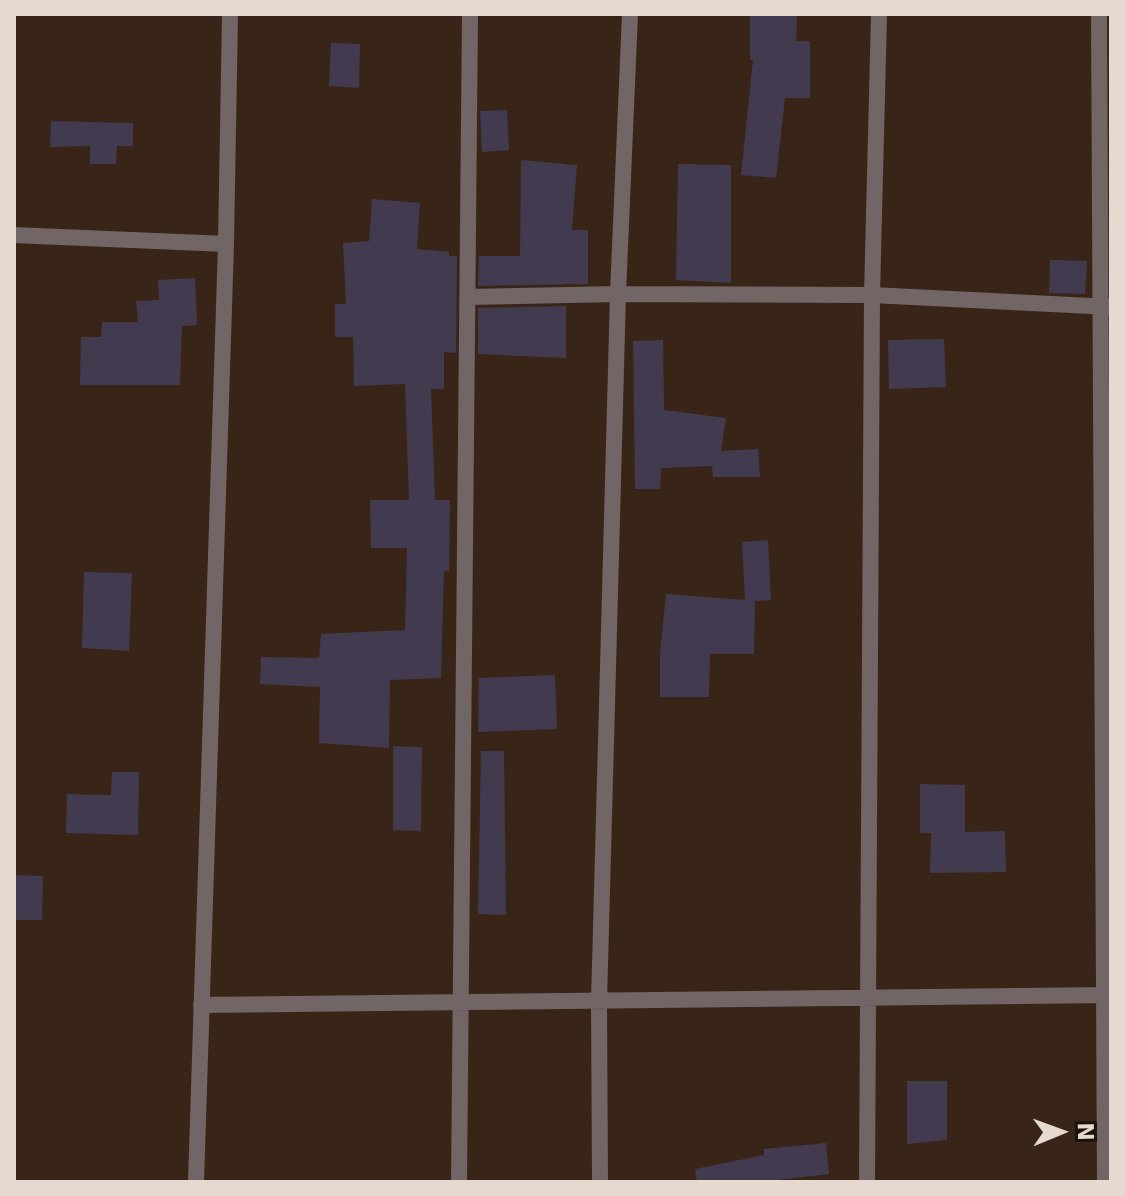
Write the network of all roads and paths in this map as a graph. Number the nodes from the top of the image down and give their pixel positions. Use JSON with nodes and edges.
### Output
{"nodes":[{"id":1,"x":230,"y":14,"type":"edge"},
{"id":2,"x":470,"y":14,"type":"edge"},
{"id":3,"x":630,"y":14,"type":"edge"},
{"id":4,"x":879,"y":14,"type":"edge"},
{"id":5,"x":1099,"y":14,"type":"edge"},
{"id":6,"x":14,"y":235,"type":"edge"},
{"id":7,"x":226,"y":244,"type":"junction"},
{"id":8,"x":618,"y":294,"type":"junction"},
{"id":9,"x":872,"y":295,"type":"junction"},
{"id":10,"x":468,"y":297,"type":"junction"},
{"id":11,"x":1105,"y":307,"type":"edge"},
{"id":12,"x":1108,"y":995,"type":"edge"},
{"id":13,"x":868,"y":999,"type":"junction"},
{"id":14,"x":459,"y":1000,"type":"junction"},
{"id":15,"x":599,"y":1002,"type":"junction"},
{"id":16,"x":201,"y":1005,"type":"junction"},
{"id":17,"x":196,"y":1182,"type":"edge"},
{"id":18,"x":459,"y":1182,"type":"edge"},
{"id":19,"x":600,"y":1182,"type":"edge"},
{"id":20,"x":867,"y":1182,"type":"edge"},
{"id":21,"x":1105,"y":1182,"type":"edge"}],
"edges":[{"from":1,"to":7,"type":"street"},
{"from":2,"to":10,"type":"street"},
{"from":3,"to":8,"type":"street"},
{"from":4,"to":9,"type":"street"},
{"from":5,"to":11,"type":"street"},
{"from":6,"to":7,"type":"street"},
{"from":7,"to":16,"type":"street"},
{"from":8,"to":9,"type":"street"},
{"from":8,"to":10,"type":"street"},
{"from":8,"to":15,"type":"street"},
{"from":9,"to":11,"type":"street"},
{"from":9,"to":13,"type":"street"},
{"from":10,"to":14,"type":"street"},
{"from":11,"to":12,"type":"street"},
{"from":12,"to":13,"type":"street"},
{"from":12,"to":21,"type":"street"},
{"from":13,"to":15,"type":"street"},
{"from":13,"to":20,"type":"street"},
{"from":14,"to":15,"type":"street"},
{"from":14,"to":16,"type":"street"},
{"from":14,"to":18,"type":"street"},
{"from":15,"to":19,"type":"street"},
{"from":16,"to":17,"type":"street"}]}
